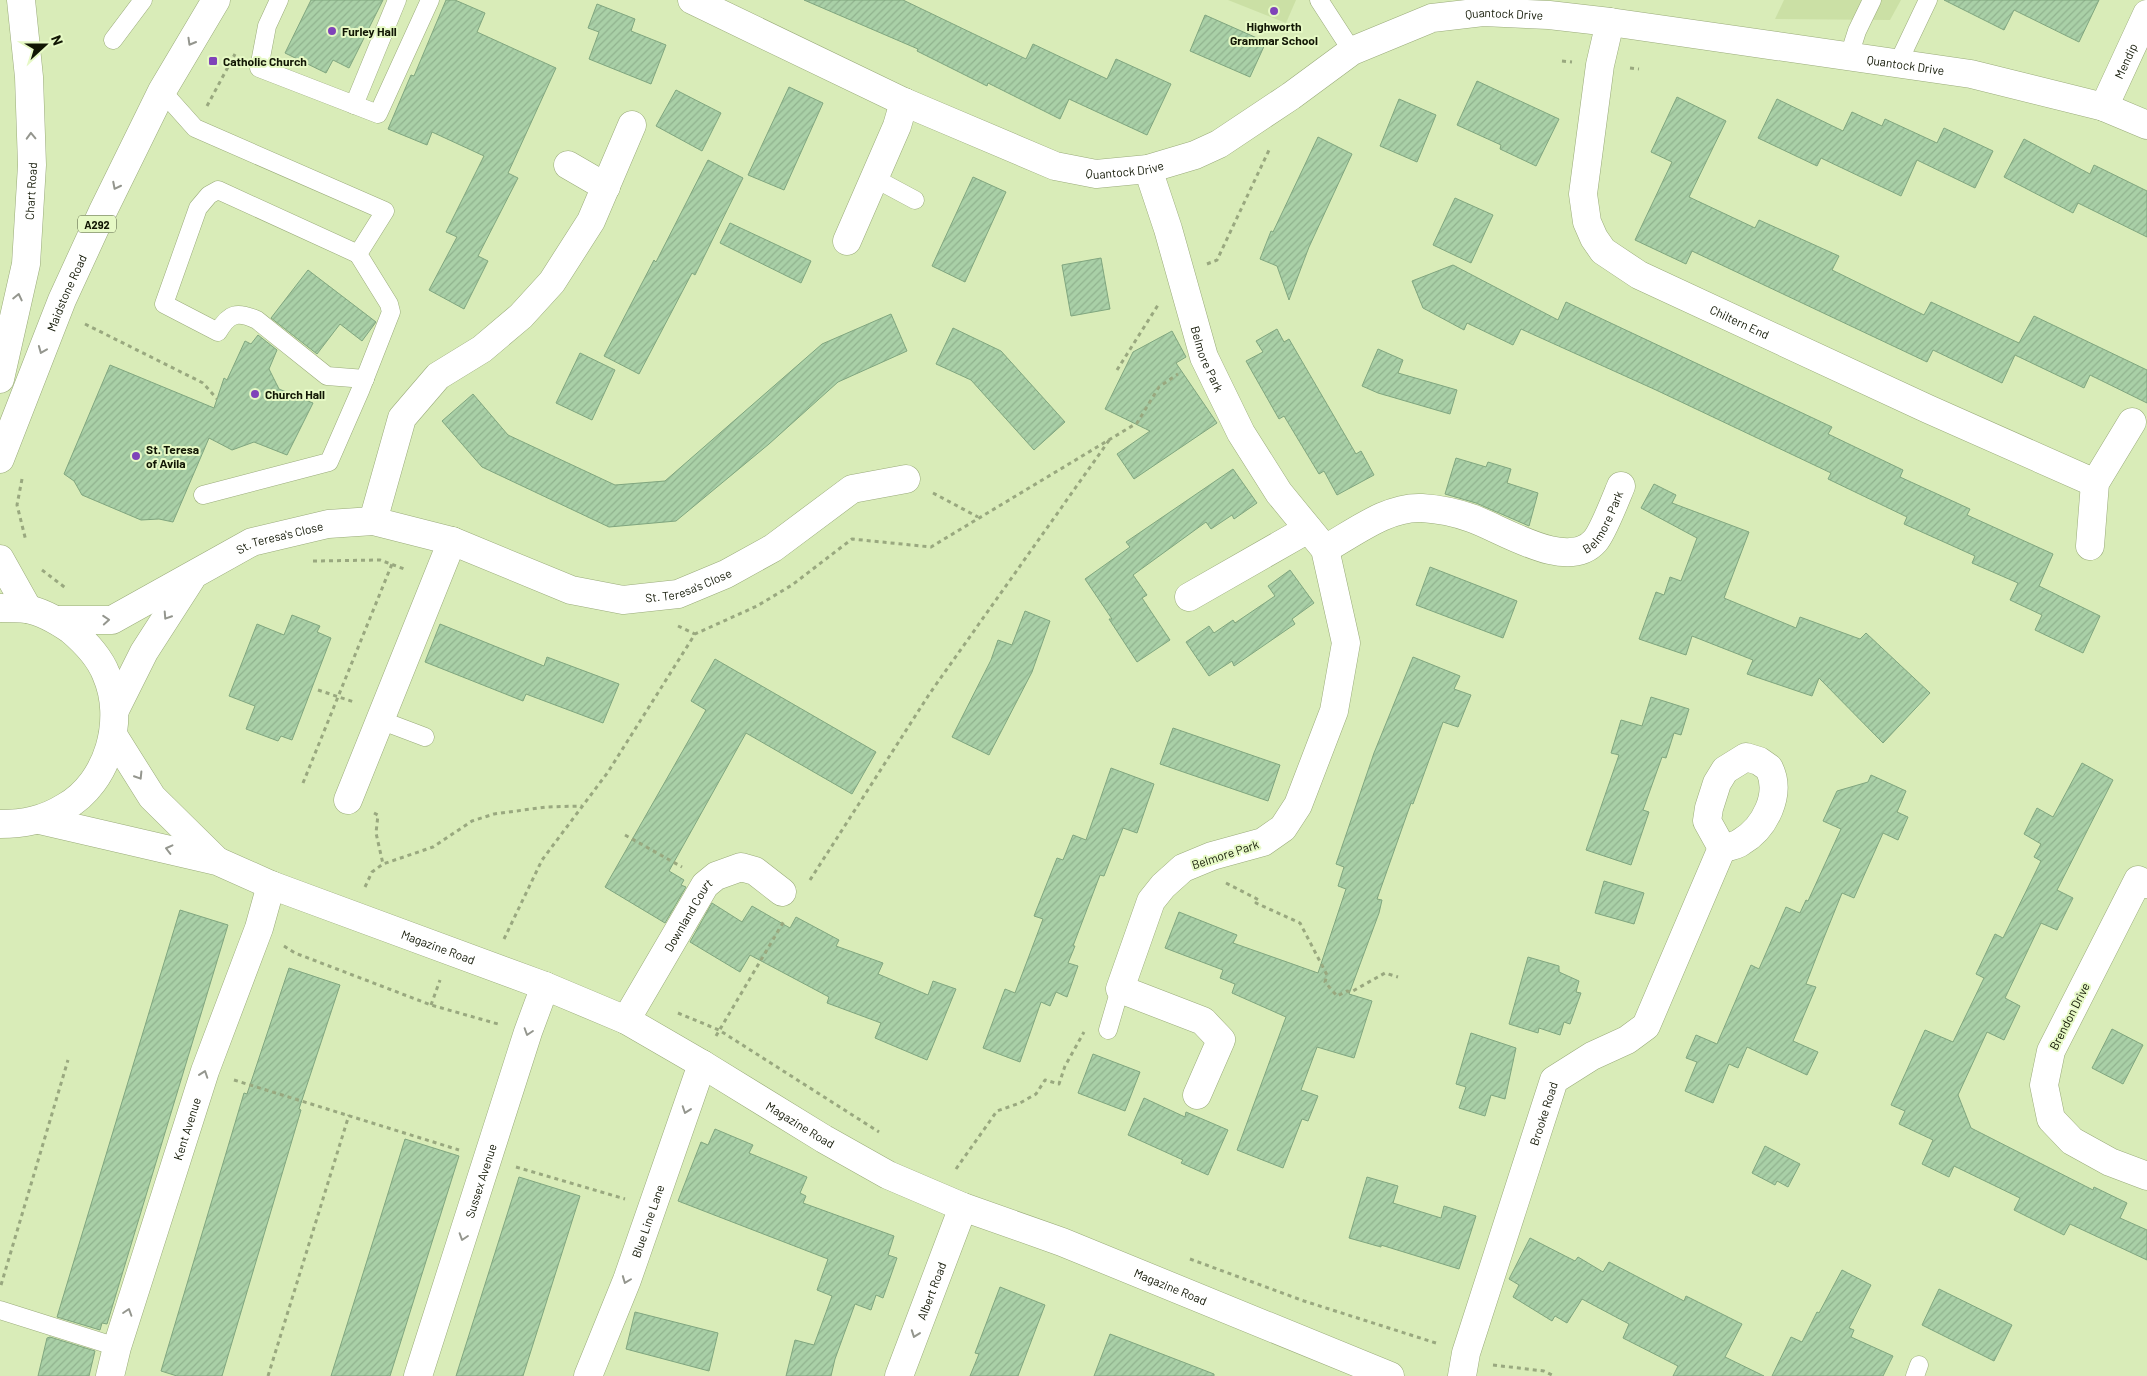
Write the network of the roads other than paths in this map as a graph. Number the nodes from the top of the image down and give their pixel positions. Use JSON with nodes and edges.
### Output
{"nodes":[{"id":1,"x":22,"y":0,"type":"edge"},
{"id":2,"x":143,"y":0,"type":"edge"},
{"id":3,"x":216,"y":0,"type":"edge"},
{"id":4,"x":279,"y":0,"type":"edge"},
{"id":5,"x":397,"y":0,"type":"edge"},
{"id":6,"x":430,"y":0,"type":"edge"},
{"id":7,"x":692,"y":0,"type":"edge"},
{"id":8,"x":1319,"y":0,"type":"edge"},
{"id":9,"x":1872,"y":0,"type":"edge"},
{"id":10,"x":1928,"y":0,"type":"edge"},
{"id":11,"x":2147,"y":14,"type":"edge"},
{"id":12,"x":1610,"y":22,"type":"junction"},
{"id":13,"x":113,"y":40,"type":"dead end"},
{"id":14,"x":1352,"y":51,"type":"junction"},
{"id":15,"x":1849,"y":56,"type":"junction"},
{"id":16,"x":1898,"y":63,"type":"junction"},
{"id":17,"x":162,"y":91,"type":"junction"},
{"id":18,"x":904,"y":102,"type":"junction"},
{"id":19,"x":354,"y":105,"type":"junction"},
{"id":20,"x":2104,"y":107,"type":"junction"},
{"id":21,"x":2147,"y":125,"type":"edge"},
{"id":22,"x":632,"y":126,"type":"dead end"},
{"id":23,"x":568,"y":165,"type":"dead end"},
{"id":24,"x":1148,"y":169,"type":"junction"},
{"id":25,"x":874,"y":178,"type":"junction"},
{"id":26,"x":606,"y":187,"type":"junction"},
{"id":27,"x":915,"y":200,"type":"dead end"},
{"id":28,"x":847,"y":241,"type":"dead end"},
{"id":29,"x":358,"y":254,"type":"junction"},
{"id":30,"x":0,"y":379,"type":"edge"},
{"id":31,"x":365,"y":379,"type":"junction"},
{"id":32,"x":2132,"y":422,"type":"dead end"},
{"id":33,"x":0,"y":458,"type":"edge"},
{"id":34,"x":906,"y":479,"type":"road end"},
{"id":35,"x":2095,"y":484,"type":"junction"},
{"id":36,"x":1621,"y":486,"type":"dead end"},
{"id":37,"x":204,"y":495,"type":"dead end"},
{"id":38,"x":372,"y":520,"type":"junction"},
{"id":39,"x":1317,"y":539,"type":"junction"},
{"id":40,"x":452,"y":541,"type":"junction"},
{"id":41,"x":2090,"y":546,"type":"dead end"},
{"id":42,"x":0,"y":559,"type":"edge"},
{"id":43,"x":194,"y":575,"type":"junction"},
{"id":44,"x":1189,"y":597,"type":"dead end"},
{"id":45,"x":0,"y":608,"type":"edge"},
{"id":46,"x":28,"y":609,"type":"junction"},
{"id":47,"x":58,"y":620,"type":"junction"},
{"id":48,"x":382,"y":716,"type":"junction"},
{"id":49,"x":114,"y":722,"type":"junction"},
{"id":50,"x":425,"y":737,"type":"dead end"},
{"id":51,"x":348,"y":800,"type":"road end"},
{"id":52,"x":40,"y":820,"type":"junction"},
{"id":53,"x":0,"y":824,"type":"edge"},
{"id":54,"x":1722,"y":848,"type":"dead end"},
{"id":55,"x":217,"y":861,"type":"junction"},
{"id":56,"x":2147,"y":884,"type":"edge"},
{"id":57,"x":270,"y":885,"type":"junction"},
{"id":58,"x":784,"y":904,"type":"road end"},
{"id":59,"x":544,"y":986,"type":"junction"},
{"id":60,"x":1120,"y":989,"type":"junction"},
{"id":61,"x":633,"y":1008,"type":"junction"},
{"id":62,"x":1108,"y":1030,"type":"road end"},
{"id":63,"x":702,"y":1064,"type":"junction"},
{"id":64,"x":1197,"y":1095,"type":"dead end"},
{"id":65,"x":2147,"y":1176,"type":"edge"},
{"id":66,"x":963,"y":1207,"type":"junction"},
{"id":67,"x":0,"y":1310,"type":"edge"},
{"id":68,"x":117,"y":1347,"type":"junction"},
{"id":69,"x":1464,"y":1365,"type":"edge"},
{"id":70,"x":110,"y":1376,"type":"edge"},
{"id":71,"x":418,"y":1376,"type":"edge"},
{"id":72,"x":588,"y":1376,"type":"edge"},
{"id":73,"x":900,"y":1376,"type":"edge"},
{"id":74,"x":1390,"y":1376,"type":"edge"}],
"edges":[{"from":30,"to":1,"type":"street","name":"Chart Road","one_way":true},
{"from":2,"to":13,"type":"lane"},
{"from":3,"to":17,"type":"street","name":"Maidstone Road","number":"A292","one_way":true},
{"from":4,"to":19,"type":"lane"},
{"from":5,"to":19,"type":"lane"},
{"from":6,"to":19,"type":"lane"},
{"from":7,"to":18,"type":"street","name":"Quantock Drive"},
{"from":8,"to":14,"type":"lane"},
{"from":9,"to":15,"type":"lane"},
{"from":10,"to":16,"type":"lane"},
{"from":11,"to":20,"type":"street","name":"Mendip"},
{"from":12,"to":14,"type":"street","name":"Quantock Drive"},
{"from":12,"to":15,"type":"street","name":"Quantock Drive"},
{"from":12,"to":35,"type":"street","name":"Chiltern End"},
{"from":14,"to":24,"type":"street","name":"Quantock Drive"},
{"from":15,"to":16,"type":"street","name":"Quantock Drive"},
{"from":16,"to":20,"type":"street","name":"Quantock Drive"},
{"from":17,"to":29,"type":"lane"},
{"from":17,"to":33,"type":"street","name":"Maidstone Road","number":"A292","one_way":true},
{"from":18,"to":24,"type":"street","name":"Quantock Drive"},
{"from":18,"to":25,"type":"street"},
{"from":20,"to":21,"type":"street","name":"Quantock Drive"},
{"from":22,"to":26,"type":"street"},
{"from":23,"to":26,"type":"street"},
{"from":24,"to":39,"type":"street","name":"Belmore Park"},
{"from":25,"to":27,"type":"lane"},
{"from":25,"to":28,"type":"street"},
{"from":26,"to":38,"type":"street"},
{"from":29,"to":31,"type":"lane"},
{"from":29,"to":31,"type":"lane"},
{"from":31,"to":37,"type":"lane"},
{"from":32,"to":35,"type":"street"},
{"from":34,"to":40,"type":"street","name":"St. Teresa's Close"},
{"from":35,"to":41,"type":"street"},
{"from":36,"to":39,"type":"street","name":"Belmore Park"},
{"from":38,"to":40,"type":"street","name":"St. Teresa's Close"},
{"from":38,"to":43,"type":"street","name":"St. Teresa's Close"},
{"from":39,"to":44,"type":"street","name":"Belmore Park"},
{"from":39,"to":60,"type":"street","name":"Belmore Park"},
{"from":40,"to":48,"type":"street"},
{"from":42,"to":46,"type":"street"},
{"from":47,"to":43,"type":"street","name":"St. Teresa's Close","one_way":true},
{"from":43,"to":49,"type":"street","name":"St. Teresa's Close","one_way":true},
{"from":45,"to":46,"type":"street"},
{"from":46,"to":47,"type":"street"},
{"from":47,"to":49,"type":"street"},
{"from":48,"to":50,"type":"lane"},
{"from":48,"to":51,"type":"street"},
{"from":49,"to":52,"type":"street","name":"St. Teresa's Close"},
{"from":49,"to":55,"type":"street","name":"Magazine Road","one_way":true},
{"from":52,"to":53,"type":"street"},
{"from":55,"to":52,"type":"street","name":"Magazine Road","one_way":true},
{"from":54,"to":69,"type":"street","name":"Brooke Road"},
{"from":55,"to":57,"type":"street","name":"Magazine Road"},
{"from":56,"to":65,"type":"street","name":"Brendon Drive"},
{"from":57,"to":59,"type":"street","name":"Magazine Road"},
{"from":68,"to":57,"type":"street","name":"Kent Avenue","one_way":true},
{"from":58,"to":61,"type":"street","name":"Downland Court"},
{"from":59,"to":61,"type":"street","name":"Magazine Road"},
{"from":59,"to":71,"type":"street","name":"Sussex Avenue","one_way":true},
{"from":60,"to":62,"type":"lane"},
{"from":60,"to":64,"type":"street"},
{"from":61,"to":63,"type":"street","name":"Magazine Road"},
{"from":63,"to":66,"type":"street","name":"Magazine Road"},
{"from":63,"to":72,"type":"street","name":"Blue Line Lane","one_way":true},
{"from":66,"to":73,"type":"street","name":"Albert Road","one_way":true},
{"from":66,"to":74,"type":"street","name":"Magazine Road"},
{"from":67,"to":68,"type":"lane"},
{"from":68,"to":70,"type":"street","name":"Kent Avenue"}]}
